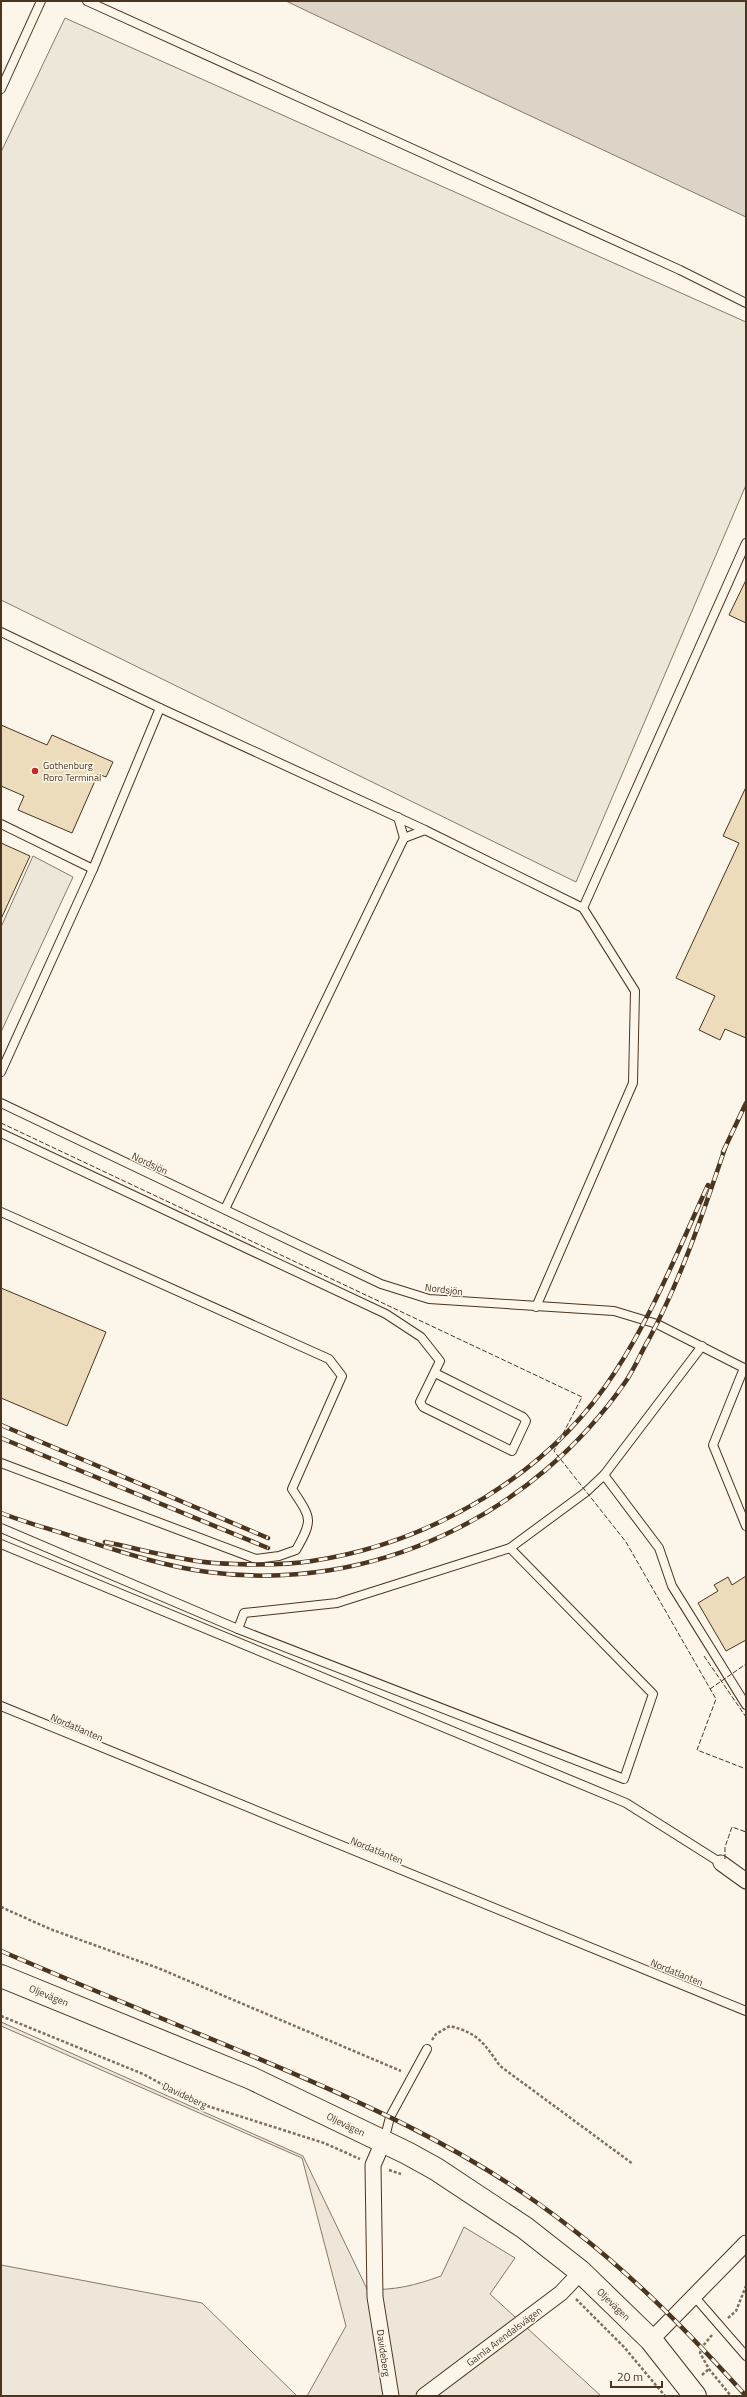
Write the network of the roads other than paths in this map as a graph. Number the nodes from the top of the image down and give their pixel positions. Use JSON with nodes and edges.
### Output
{"nodes":[{"id":1,"x":41,"y":1,"type":"edge"},
{"id":2,"x":87,"y":1,"type":"edge"},
{"id":3,"x":1,"y":89,"type":"edge"},
{"id":4,"x":746,"y":302,"type":"edge"},
{"id":5,"x":746,"y":543,"type":"edge"},
{"id":6,"x":1,"y":632,"type":"edge"},
{"id":7,"x":160,"y":708,"type":"junction"},
{"id":8,"x":398,"y":817,"type":"junction"},
{"id":9,"x":1,"y":824,"type":"edge"},
{"id":10,"x":425,"y":830,"type":"junction"},
{"id":11,"x":404,"y":838,"type":"junction"},
{"id":12,"x":93,"y":869,"type":"junction"},
{"id":13,"x":583,"y":908,"type":"junction"},
{"id":14,"x":1,"y":1072,"type":"edge"},
{"id":15,"x":1,"y":1103,"type":"edge"},
{"id":16,"x":1,"y":1133,"type":"edge"},
{"id":17,"x":225,"y":1209,"type":"junction"},
{"id":18,"x":1,"y":1212,"type":"edge"},
{"id":19,"x":536,"y":1307,"type":"junction"},
{"id":20,"x":702,"y":1346,"type":"junction"},
{"id":21,"x":745,"y":1368,"type":"edge"},
{"id":22,"x":435,"y":1373,"type":"junction"},
{"id":23,"x":1,"y":1463,"type":"edge"},
{"id":24,"x":604,"y":1475,"type":"junction"},
{"id":25,"x":746,"y":1526,"type":"edge"},
{"id":26,"x":1,"y":1528,"type":"edge"},
{"id":27,"x":1,"y":1544,"type":"edge"},
{"id":28,"x":510,"y":1548,"type":"junction"},
{"id":29,"x":238,"y":1629,"type":"junction"},
{"id":30,"x":746,"y":1705,"type":"edge"},
{"id":31,"x":1,"y":1706,"type":"edge"},
{"id":32,"x":721,"y":1863,"type":"joint"},
{"id":33,"x":746,"y":1881,"type":"edge"},
{"id":34,"x":1,"y":1976,"type":"edge"},
{"id":35,"x":746,"y":2011,"type":"edge"},
{"id":36,"x":427,"y":2049,"type":"road end"},
{"id":37,"x":383,"y":2142,"type":"junction"},
{"id":38,"x":746,"y":2243,"type":"edge"},
{"id":39,"x":581,"y":2272,"type":"junction"},
{"id":40,"x":693,"y":2295,"type":"junction"},
{"id":41,"x":651,"y":2340,"type":"junction"},
{"id":42,"x":746,"y":2356,"type":"edge"},
{"id":43,"x":391,"y":2396,"type":"edge"},
{"id":44,"x":424,"y":2396,"type":"edge"},
{"id":45,"x":695,"y":2396,"type":"edge"}],
"edges":[{"from":1,"to":3,"type":"lane"},
{"from":2,"to":4,"type":"lane"},
{"from":5,"to":13,"type":"lane"},
{"from":6,"to":7,"type":"lane"},
{"from":7,"to":8,"type":"lane"},
{"from":7,"to":12,"type":"lane"},
{"from":8,"to":10,"type":"lane"},
{"from":8,"to":11,"type":"lane"},
{"from":9,"to":12,"type":"lane"},
{"from":10,"to":11,"type":"lane"},
{"from":10,"to":13,"type":"lane"},
{"from":11,"to":17,"type":"lane"},
{"from":12,"to":14,"type":"lane"},
{"from":13,"to":19,"type":"lane"},
{"from":15,"to":17,"type":"lane","name":"Nordsjön"},
{"from":16,"to":22,"type":"lane"},
{"from":17,"to":19,"type":"lane","name":"Nordsjön"},
{"from":18,"to":23,"type":"lane"},
{"from":19,"to":20,"type":"lane","name":"Nordsjön"},
{"from":20,"to":21,"type":"lane","name":"Nordsjön"},
{"from":20,"to":24,"type":"lane"},
{"from":21,"to":25,"type":"lane","name":"Nordsjön"},
{"from":22,"to":22,"type":"lane"},
{"from":24,"to":28,"type":"lane"},
{"from":24,"to":30,"type":"lane"},
{"from":26,"to":29,"type":"lane"},
{"from":27,"to":32,"type":"lane"},
{"from":28,"to":29,"type":"lane"},
{"from":28,"to":29,"type":"lane"},
{"from":31,"to":35,"type":"lane","name":"Nordatlanten"},
{"from":32,"to":33,"type":"street"},
{"from":34,"to":37,"type":"street","name":"Oljevägen"},
{"from":36,"to":37,"type":"lane"},
{"from":37,"to":39,"type":"street","name":"Oljevägen"},
{"from":37,"to":43,"type":"street","name":"Davideberg"},
{"from":38,"to":40,"type":"street"},
{"from":39,"to":41,"type":"street","name":"Oljevägen"},
{"from":39,"to":44,"type":"street","name":"Gamla Arendalsvägen"},
{"from":40,"to":41,"type":"street"},
{"from":40,"to":42,"type":"lane"},
{"from":41,"to":45,"type":"street","name":"Oljevägen"}]}
